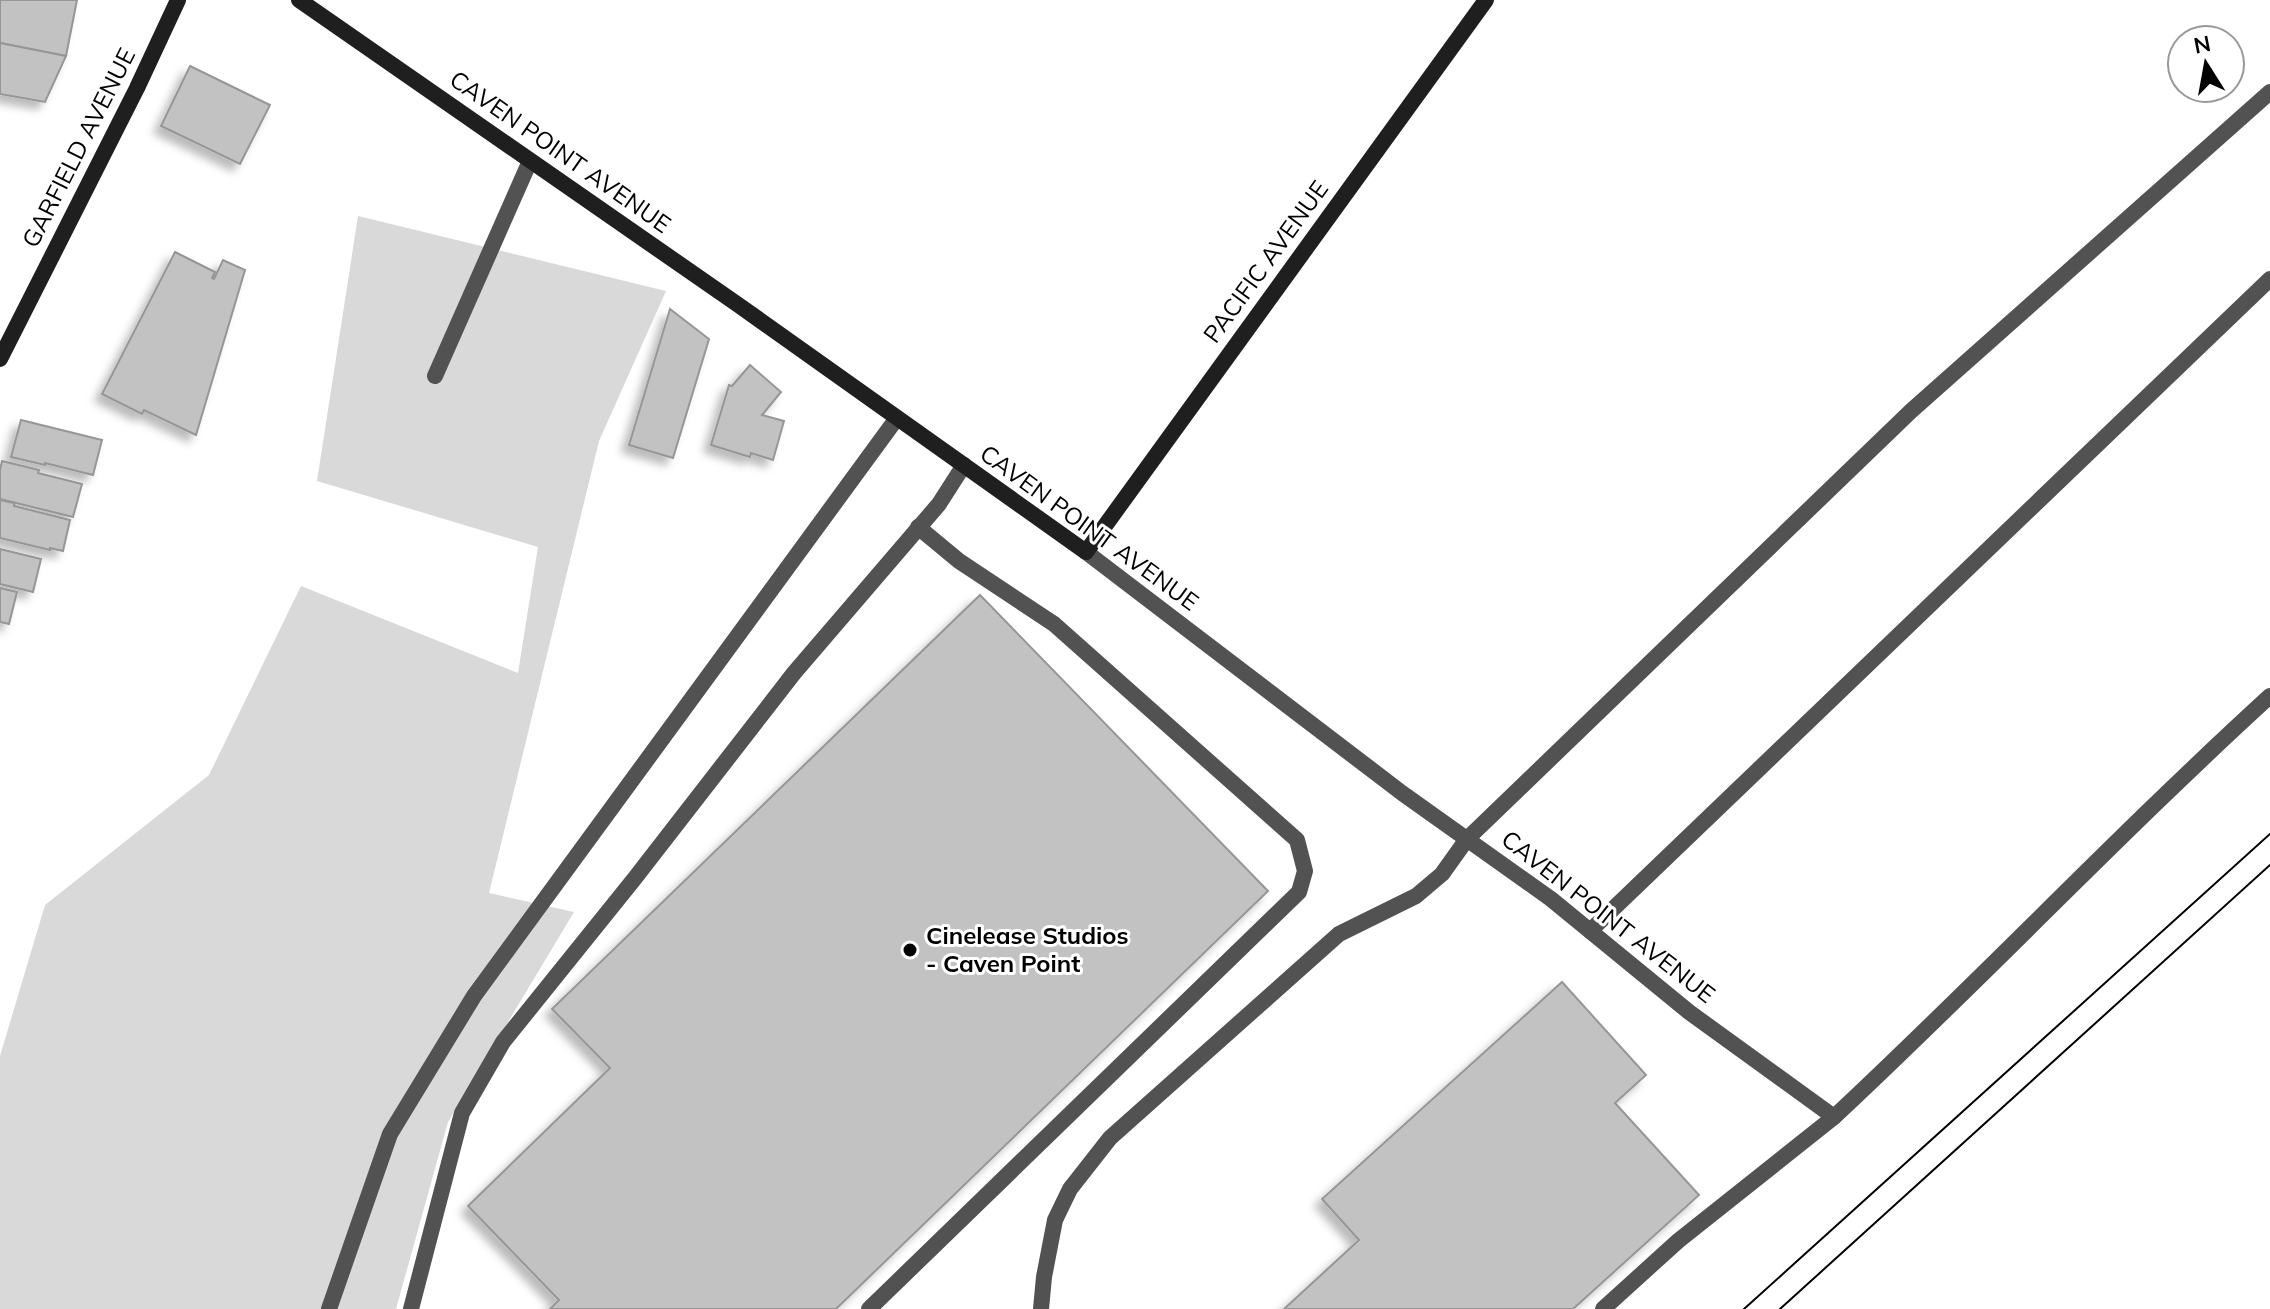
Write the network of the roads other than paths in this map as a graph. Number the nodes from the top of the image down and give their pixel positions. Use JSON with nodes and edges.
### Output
{"nodes":[{"id":1,"x":178,"y":0,"type":"edge"},
{"id":2,"x":299,"y":0,"type":"edge"},
{"id":3,"x":1486,"y":0,"type":"edge"},
{"id":4,"x":2270,"y":92,"type":"edge"},
{"id":5,"x":530,"y":161,"type":"junction"},
{"id":6,"x":2270,"y":279,"type":"edge"},
{"id":7,"x":0,"y":359,"type":"edge"},
{"id":8,"x":435,"y":376,"type":"dead end"},
{"id":9,"x":897,"y":418,"type":"junction"},
{"id":10,"x":964,"y":465,"type":"junction"},
{"id":11,"x":918,"y":527,"type":"junction"},
{"id":12,"x":1086,"y":552,"type":"junction"},
{"id":13,"x":2270,"y":696,"type":"edge"},
{"id":14,"x":1467,"y":839,"type":"junction"},
{"id":15,"x":1590,"y":931,"type":"junction"},
{"id":16,"x":1834,"y":1117,"type":"junction"},
{"id":17,"x":329,"y":1309,"type":"edge"},
{"id":18,"x":411,"y":1309,"type":"edge"},
{"id":19,"x":869,"y":1309,"type":"edge"},
{"id":20,"x":1041,"y":1309,"type":"edge"},
{"id":21,"x":1603,"y":1309,"type":"edge"}],
"edges":[{"from":1,"to":7,"type":"street","name":"GARFIELD AVENUE"},
{"from":2,"to":5,"type":"street","name":"CAVEN POINT AVENUE"},
{"from":3,"to":12,"type":"street","name":"PACIFIC AVENUE"},
{"from":4,"to":14,"type":"street"},
{"from":5,"to":8,"type":"street"},
{"from":5,"to":9,"type":"street","name":"CAVEN POINT AVENUE"},
{"from":6,"to":15,"type":"street"},
{"from":9,"to":10,"type":"street","name":"CAVEN POINT AVENUE"},
{"from":9,"to":17,"type":"street"},
{"from":10,"to":11,"type":"street"},
{"from":10,"to":12,"type":"street","name":"CAVEN POINT AVENUE"},
{"from":11,"to":18,"type":"street"},
{"from":11,"to":19,"type":"street"},
{"from":12,"to":14,"type":"street","name":"CAVEN POINT AVENUE"},
{"from":13,"to":16,"type":"street"},
{"from":14,"to":15,"type":"street","name":"CAVEN POINT AVENUE"},
{"from":14,"to":20,"type":"street"},
{"from":15,"to":16,"type":"street","name":"CAVEN POINT AVENUE"},
{"from":16,"to":21,"type":"street"}]}
